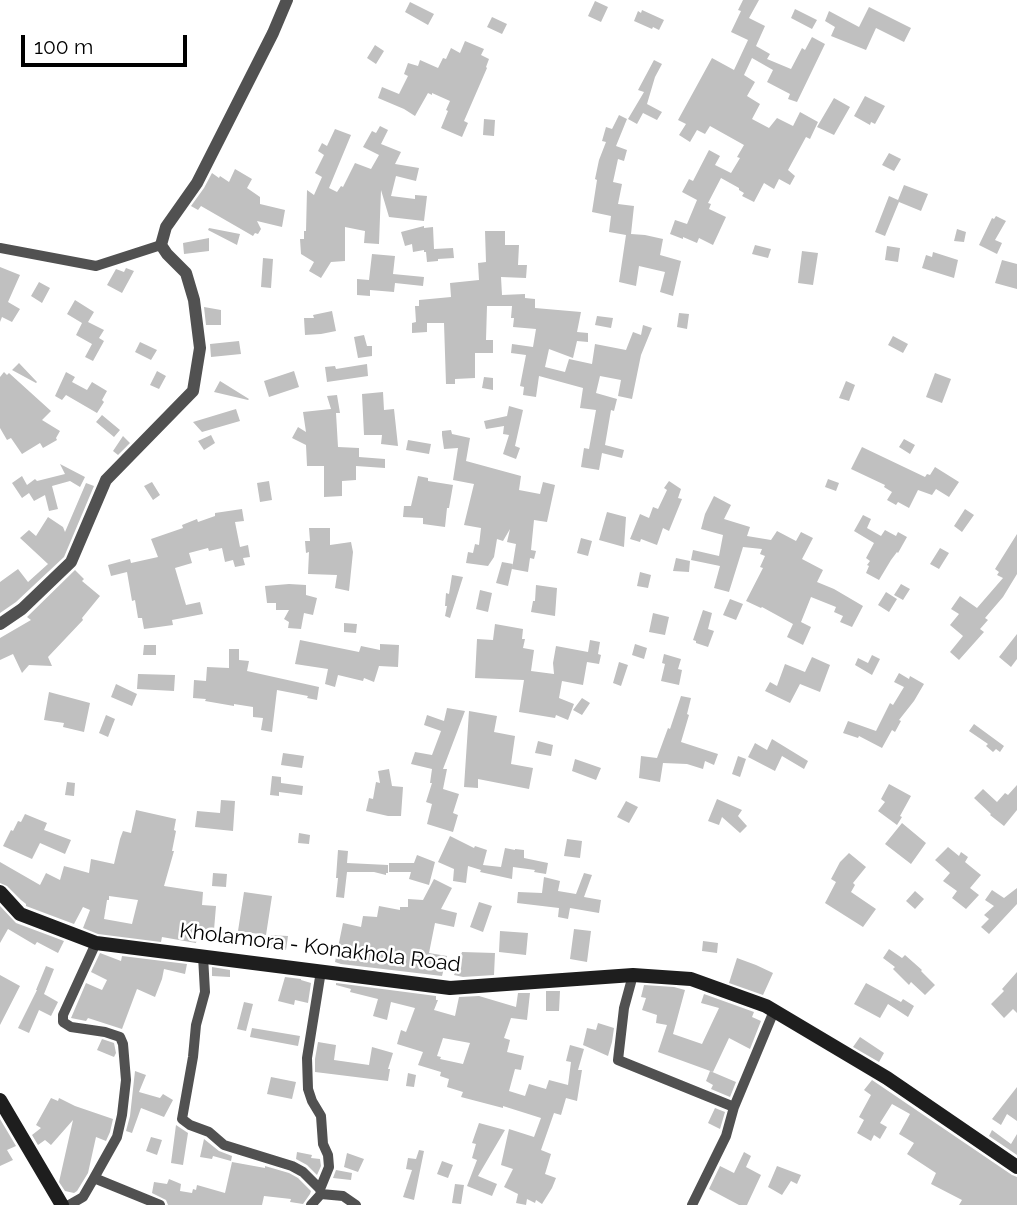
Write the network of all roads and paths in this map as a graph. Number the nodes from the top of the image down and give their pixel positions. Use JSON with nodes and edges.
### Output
{"nodes":[{"id":1,"x":287,"y":0,"type":"edge"},
{"id":2,"x":161,"y":245,"type":"junction"},
{"id":3,"x":0,"y":248,"type":"edge"},
{"id":4,"x":0,"y":624,"type":"edge"},
{"id":5,"x":0,"y":892,"type":"edge"},
{"id":6,"x":96,"y":943,"type":"junction"},
{"id":7,"x":203,"y":956,"type":"junction"},
{"id":8,"x":321,"y":971,"type":"junction"},
{"id":9,"x":633,"y":975,"type":"junction"},
{"id":10,"x":774,"y":1011,"type":"junction"},
{"id":11,"x":0,"y":1100,"type":"edge"},
{"id":12,"x":734,"y":1107,"type":"junction"},
{"id":13,"x":1017,"y":1167,"type":"edge"},
{"id":14,"x":94,"y":1178,"type":"junction"},
{"id":15,"x":320,"y":1192,"type":"junction"},
{"id":16,"x":62,"y":1205,"type":"edge"},
{"id":17,"x":69,"y":1205,"type":"edge"},
{"id":18,"x":160,"y":1205,"type":"edge"},
{"id":19,"x":310,"y":1205,"type":"edge"},
{"id":20,"x":356,"y":1205,"type":"edge"},
{"id":21,"x":692,"y":1205,"type":"edge"}],
"edges":[{"from":1,"to":2,"type":"street"},
{"from":2,"to":3,"type":"street"},
{"from":2,"to":4,"type":"street"},
{"from":5,"to":6,"type":"main road","name":"Kholamora - Konakhola Road"},
{"from":6,"to":7,"type":"main road","name":"Kholamora - Konakhola Road"},
{"from":6,"to":14,"type":"street"},
{"from":7,"to":8,"type":"main road","name":"Kholamora - Konakhola Road"},
{"from":7,"to":15,"type":"street"},
{"from":8,"to":9,"type":"main road","name":"Kholamora - Konakhola Road"},
{"from":8,"to":15,"type":"street"},
{"from":9,"to":10,"type":"main road","name":"Kholamora - Konakhola Road"},
{"from":9,"to":12,"type":"street"},
{"from":10,"to":12,"type":"street"},
{"from":10,"to":13,"type":"main road","name":"Kholamora - Konakhola Road"},
{"from":11,"to":16,"type":"main road"},
{"from":12,"to":21,"type":"street"},
{"from":14,"to":17,"type":"street"},
{"from":14,"to":18,"type":"street"},
{"from":15,"to":19,"type":"street"},
{"from":15,"to":20,"type":"street"}]}
